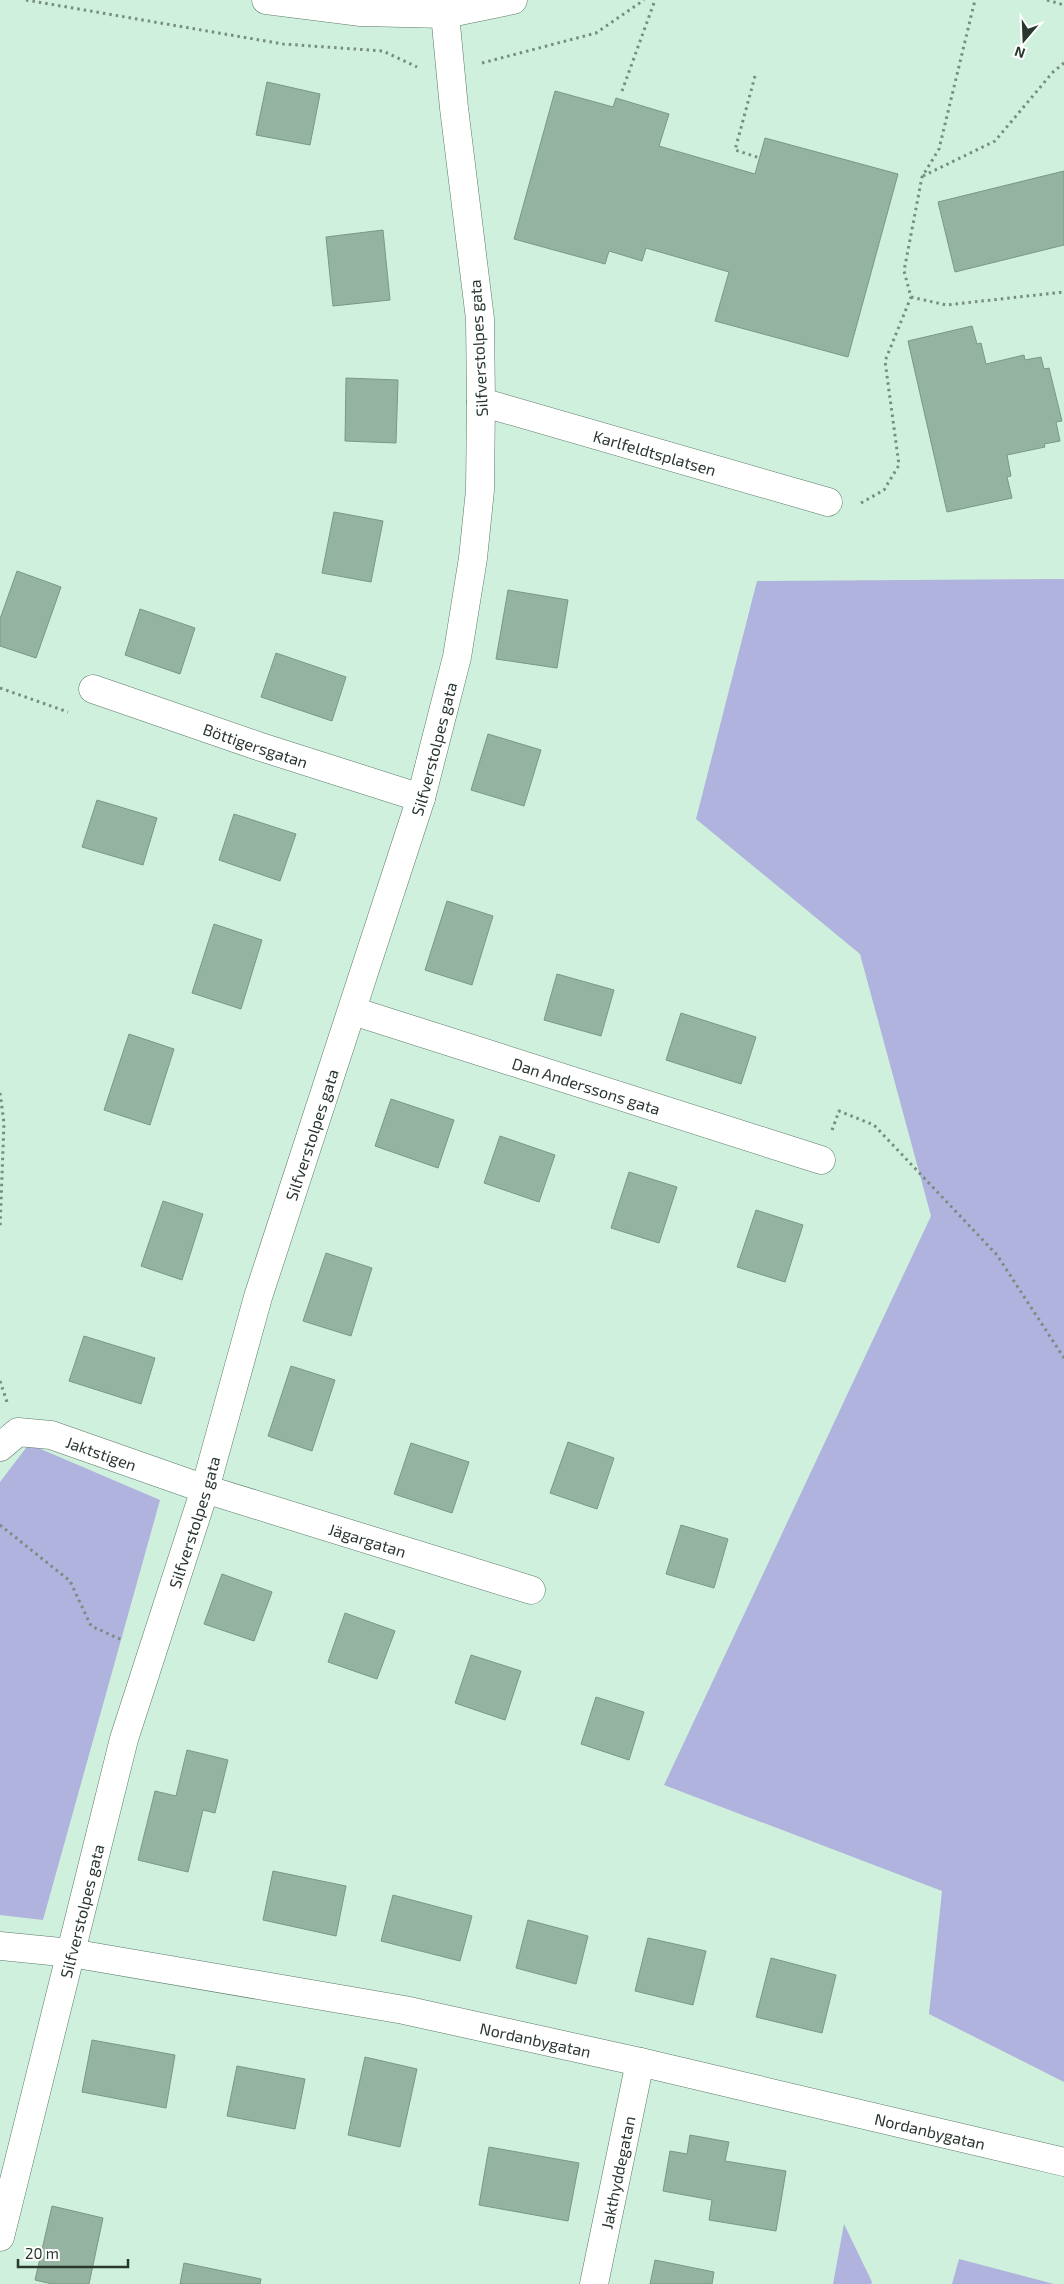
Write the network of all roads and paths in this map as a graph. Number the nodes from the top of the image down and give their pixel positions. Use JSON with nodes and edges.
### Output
{"nodes":[{"id":1,"x":266,"y":0,"type":"edge"},
{"id":2,"x":513,"y":0,"type":"edge"},
{"id":3,"x":655,"y":0,"type":"edge"},
{"id":4,"x":975,"y":0,"type":"edge"},
{"id":5,"x":1047,"y":0,"type":"edge"},
{"id":6,"x":1064,"y":5,"type":"edge"},
{"id":7,"x":445,"y":14,"type":"junction"},
{"id":8,"x":1064,"y":63,"type":"edge"},
{"id":9,"x":755,"y":76,"type":"dead end"},
{"id":10,"x":622,"y":91,"type":"dead end"},
{"id":11,"x":760,"y":158,"type":"dead end"},
{"id":12,"x":922,"y":177,"type":"junction"},
{"id":13,"x":1064,"y":292,"type":"edge"},
{"id":14,"x":911,"y":297,"type":"junction"},
{"id":15,"x":481,"y":402,"type":"junction"},
{"id":16,"x":828,"y":502,"type":"joint"},
{"id":17,"x":93,"y":688,"type":"dead end"},
{"id":18,"x":421,"y":798,"type":"junction"},
{"id":19,"x":353,"y":1012,"type":"junction"},
{"id":20,"x":0,"y":1093,"type":"edge"},
{"id":21,"x":820,"y":1160,"type":"joint"},
{"id":22,"x":0,"y":1228,"type":"edge"},
{"id":23,"x":1064,"y":1358,"type":"edge"},
{"id":24,"x":0,"y":1446,"type":"edge"},
{"id":25,"x":205,"y":1489,"type":"junction"},
{"id":26,"x":0,"y":1525,"type":"edge"},
{"id":27,"x":531,"y":1590,"type":"dead end"},
{"id":28,"x":152,"y":1653,"type":"junction"},
{"id":29,"x":0,"y":1946,"type":"edge"},
{"id":30,"x":71,"y":1953,"type":"junction"},
{"id":31,"x":640,"y":2062,"type":"junction"},
{"id":32,"x":1064,"y":2162,"type":"edge"},
{"id":33,"x":0,"y":2237,"type":"edge"},
{"id":34,"x":594,"y":2284,"type":"edge"}],
"edges":[{"from":1,"to":7,"type":"street"},
{"from":2,"to":7,"type":"street"},
{"from":3,"to":10,"type":"path"},
{"from":4,"to":12,"type":"path"},
{"from":5,"to":6,"type":"path"},
{"from":7,"to":15,"type":"street","name":"Silfverstolpes gata"},
{"from":8,"to":12,"type":"path"},
{"from":9,"to":11,"type":"path"},
{"from":12,"to":14,"type":"path"},
{"from":13,"to":14,"type":"path"},
{"from":14,"to":16,"type":"path"},
{"from":15,"to":16,"type":"street","name":"Karlfeldtsplatsen"},
{"from":15,"to":18,"type":"street","name":"Silfverstolpes gata"},
{"from":17,"to":18,"type":"street","name":"Böttigersgatan"},
{"from":18,"to":19,"type":"street","name":"Silfverstolpes gata"},
{"from":19,"to":21,"type":"street","name":"Dan Anderssons gata"},
{"from":19,"to":25,"type":"street","name":"Silfverstolpes gata"},
{"from":20,"to":22,"type":"path"},
{"from":21,"to":23,"type":"path"},
{"from":24,"to":25,"type":"street","name":"Jaktstigen"},
{"from":25,"to":27,"type":"street","name":"Jägargatan"},
{"from":25,"to":28,"type":"street","name":"Silfverstolpes gata"},
{"from":26,"to":28,"type":"path"},
{"from":28,"to":30,"type":"street","name":"Silfverstolpes gata"},
{"from":29,"to":30,"type":"street","name":"Nordanbygatan"},
{"from":30,"to":31,"type":"street","name":"Nordanbygatan"},
{"from":30,"to":33,"type":"street","name":"Silfverstolpes gata"},
{"from":31,"to":32,"type":"street","name":"Nordanbygatan"},
{"from":31,"to":34,"type":"street","name":"Jakthyddegatan"}]}
